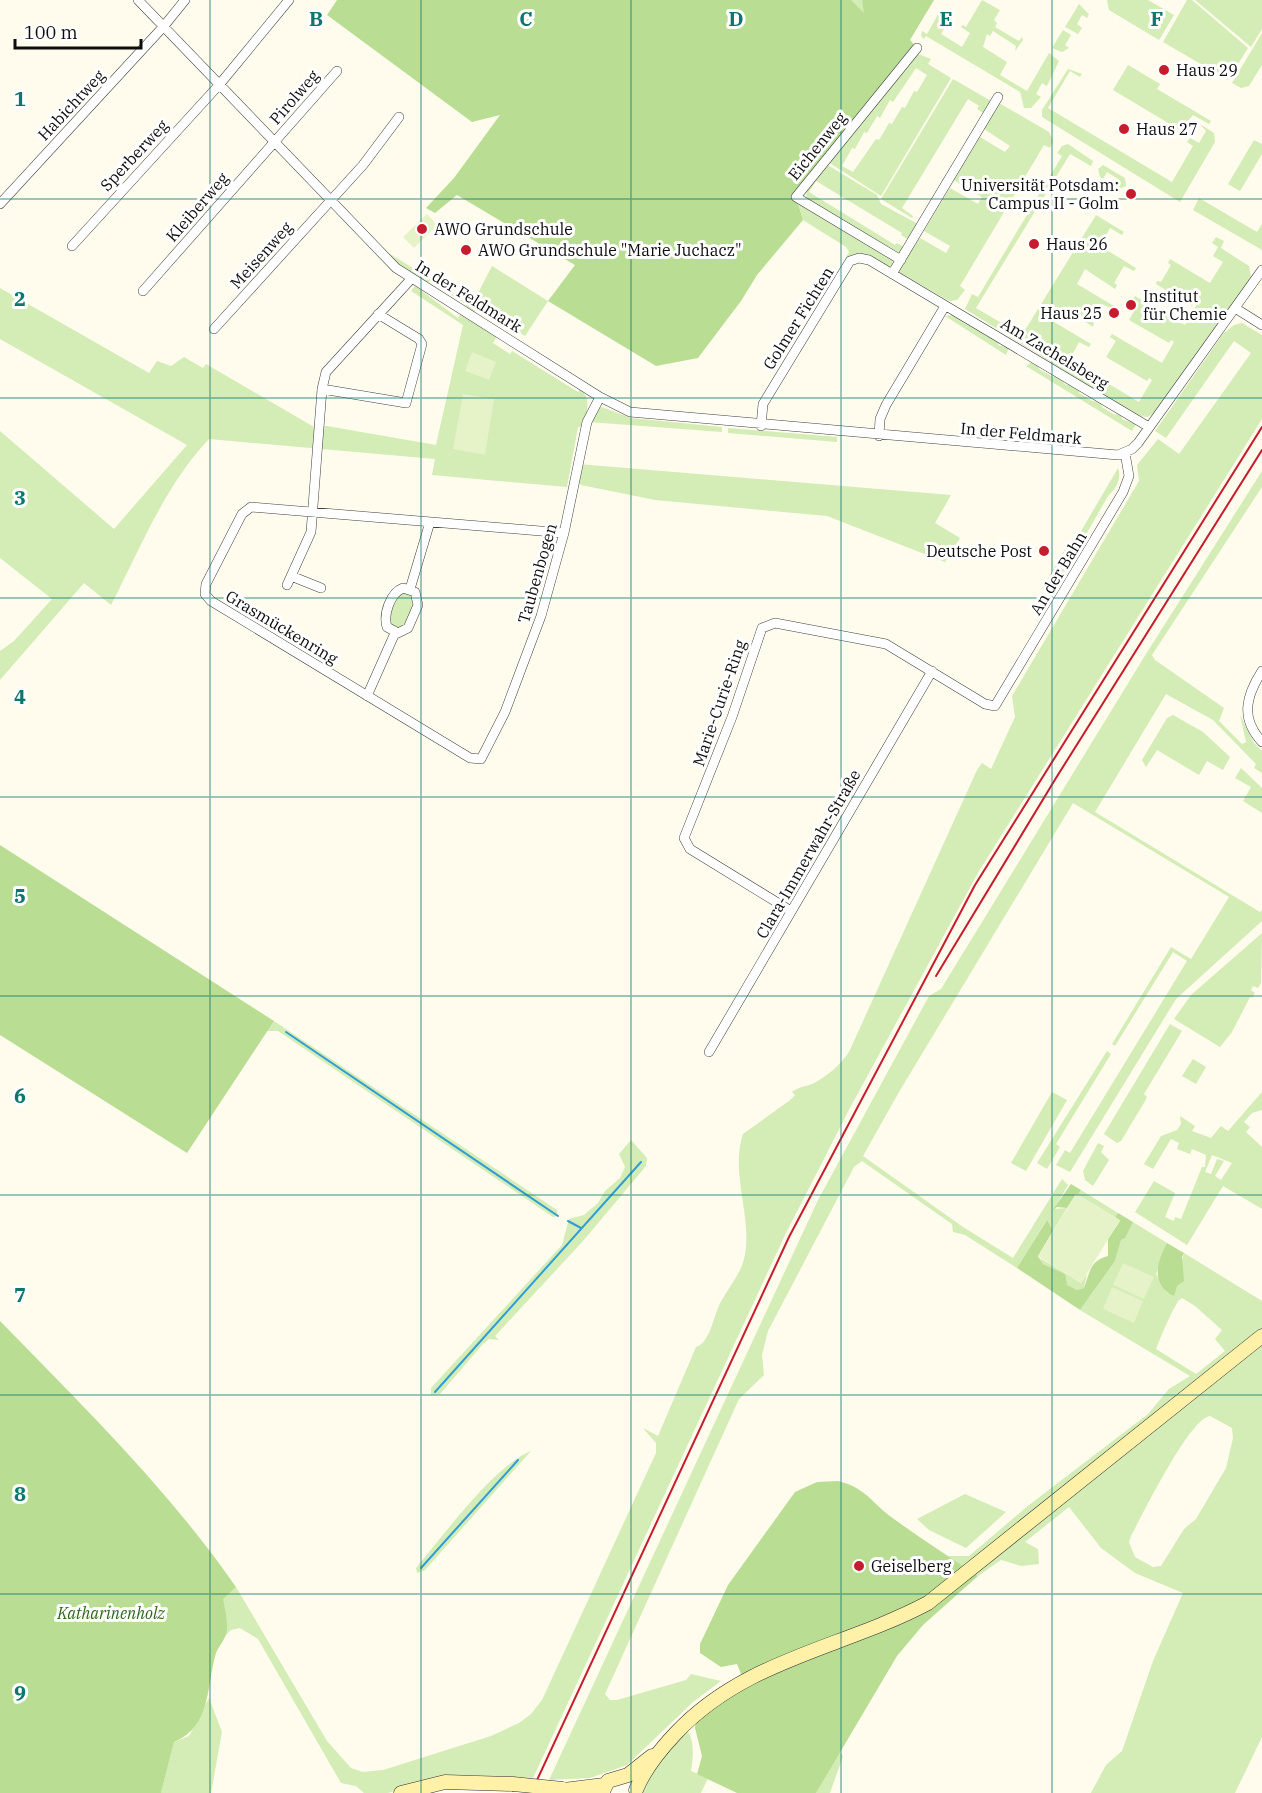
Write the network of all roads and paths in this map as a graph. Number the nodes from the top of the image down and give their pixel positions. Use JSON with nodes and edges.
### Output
{"nodes":[{"id":1,"x":138,"y":0,"type":"edge"},
{"id":2,"x":185,"y":0,"type":"edge"},
{"id":3,"x":289,"y":0,"type":"edge"},
{"id":4,"x":164,"y":27,"type":"junction"},
{"id":5,"x":917,"y":48,"type":"dead end"},
{"id":6,"x":337,"y":71,"type":"dead end"},
{"id":7,"x":219,"y":85,"type":"junction"},
{"id":8,"x":998,"y":97,"type":"dead end"},
{"id":9,"x":399,"y":117,"type":"dead end"},
{"id":10,"x":273,"y":143,"type":"junction"},
{"id":11,"x":329,"y":201,"type":"junction"},
{"id":12,"x":0,"y":204,"type":"edge"},
{"id":13,"x":72,"y":246,"type":"dead end"},
{"id":14,"x":901,"y":260,"type":"junction"},
{"id":15,"x":1262,"y":270,"type":"edge"},
{"id":16,"x":892,"y":274,"type":"junction"},
{"id":17,"x":412,"y":278,"type":"junction"},
{"id":18,"x":143,"y":291,"type":"dead end"},
{"id":19,"x":945,"y":306,"type":"junction"},
{"id":20,"x":1235,"y":308,"type":"junction"},
{"id":21,"x":378,"y":314,"type":"junction"},
{"id":22,"x":1262,"y":325,"type":"edge"},
{"id":23,"x":214,"y":329,"type":"dead end"},
{"id":24,"x":322,"y":389,"type":"junction"},
{"id":25,"x":600,"y":397,"type":"junction"},
{"id":26,"x":761,"y":426,"type":"junction"},
{"id":27,"x":1149,"y":428,"type":"junction"},
{"id":28,"x":879,"y":436,"type":"junction"},
{"id":29,"x":1125,"y":453,"type":"junction"},
{"id":30,"x":312,"y":511,"type":"junction"},
{"id":31,"x":430,"y":522,"type":"junction"},
{"id":32,"x":564,"y":533,"type":"junction"},
{"id":33,"x":291,"y":576,"type":"junction"},
{"id":34,"x":286,"y":585,"type":"dead end"},
{"id":35,"x":321,"y":588,"type":"dead end"},
{"id":36,"x":410,"y":589,"type":"junction"},
{"id":37,"x":394,"y":633,"type":"junction"},
{"id":38,"x":932,"y":671,"type":"junction"},
{"id":39,"x":1262,"y":671,"type":"edge"},
{"id":40,"x":367,"y":696,"type":"junction"},
{"id":41,"x":998,"y":704,"type":"joint"},
{"id":42,"x":1262,"y":741,"type":"edge"},
{"id":43,"x":486,"y":753,"type":"joint"},
{"id":44,"x":791,"y":911,"type":"junction"},
{"id":45,"x":709,"y":1052,"type":"dead end"},
{"id":46,"x":1262,"y":1336,"type":"edge"},
{"id":47,"x":659,"y":1752,"type":"junction"},
{"id":48,"x":620,"y":1778,"type":"junction"},
{"id":49,"x":603,"y":1789,"type":"edge"},
{"id":50,"x":568,"y":1791,"type":"edge"},
{"id":51,"x":636,"y":1792,"type":"edge"},
{"id":52,"x":401,"y":1793,"type":"edge"}],
"edges":[{"from":1,"to":4,"type":"street","name":"In der Feldmark"},
{"from":2,"to":4,"type":"street","name":"Habichtweg"},
{"from":3,"to":7,"type":"street","name":"Sperberweg"},
{"from":4,"to":7,"type":"street","name":"In der Feldmark"},
{"from":4,"to":12,"type":"street","name":"Habichtweg"},
{"from":5,"to":14,"type":"street","name":"Eichenweg"},
{"from":6,"to":10,"type":"street","name":"Pirolweg"},
{"from":7,"to":10,"type":"street","name":"In der Feldmark"},
{"from":7,"to":13,"type":"street","name":"Sperberweg"},
{"from":8,"to":14,"type":"street"},
{"from":9,"to":11,"type":"street","name":"Meisenweg"},
{"from":10,"to":11,"type":"street","name":"In der Feldmark"},
{"from":10,"to":18,"type":"street","name":"Kleiberweg"},
{"from":11,"to":17,"type":"street","name":"In der Feldmark"},
{"from":11,"to":23,"type":"street","name":"Meisenweg"},
{"from":14,"to":16,"type":"street"},
{"from":15,"to":20,"type":"street"},
{"from":16,"to":19,"type":"street","name":"Golmer Fichten"},
{"from":16,"to":26,"type":"street","name":"Golmer Fichten"},
{"from":17,"to":21,"type":"street"},
{"from":17,"to":25,"type":"street","name":"In der Feldmark"},
{"from":19,"to":27,"type":"street","name":"Am Zachelsberg"},
{"from":19,"to":28,"type":"street"},
{"from":20,"to":22,"type":"street"},
{"from":20,"to":27,"type":"street"},
{"from":21,"to":24,"type":"street"},
{"from":21,"to":24,"type":"street"},
{"from":24,"to":30,"type":"street"},
{"from":25,"to":26,"type":"street","name":"In der Feldmark"},
{"from":25,"to":32,"type":"street","name":"Taubenbogen"},
{"from":26,"to":28,"type":"street","name":"In der Feldmark"},
{"from":27,"to":29,"type":"street"},
{"from":28,"to":29,"type":"street","name":"In der Feldmark"},
{"from":29,"to":41,"type":"street","name":"An der Bahn"},
{"from":30,"to":31,"type":"street","name":"Grasmückenring"},
{"from":30,"to":33,"type":"street"},
{"from":30,"to":40,"type":"street","name":"Grasmückenring"},
{"from":31,"to":32,"type":"street","name":"Grasmückenring"},
{"from":31,"to":36,"type":"street"},
{"from":32,"to":43,"type":"street","name":"Taubenbogen"},
{"from":33,"to":34,"type":"street"},
{"from":33,"to":35,"type":"street"},
{"from":36,"to":37,"type":"street"},
{"from":36,"to":37,"type":"street"},
{"from":37,"to":40,"type":"street"},
{"from":38,"to":41,"type":"street","name":"Marie-Curie-Ring"},
{"from":38,"to":44,"type":"street","name":"Clara-Immerwahr-Straße"},
{"from":38,"to":44,"type":"street","name":"Marie-Curie-Ring"},
{"from":39,"to":42,"type":"street"},
{"from":40,"to":43,"type":"street","name":"Grasmückenring"},
{"from":44,"to":45,"type":"street","name":"Clara-Immerwahr-Straße"},
{"from":46,"to":47,"type":"street"},
{"from":47,"to":48,"type":"street"},
{"from":47,"to":51,"type":"street"},
{"from":48,"to":49,"type":"street"},
{"from":48,"to":51,"type":"street"},
{"from":49,"to":50,"type":"street"},
{"from":50,"to":52,"type":"street","bridge":true}]}
